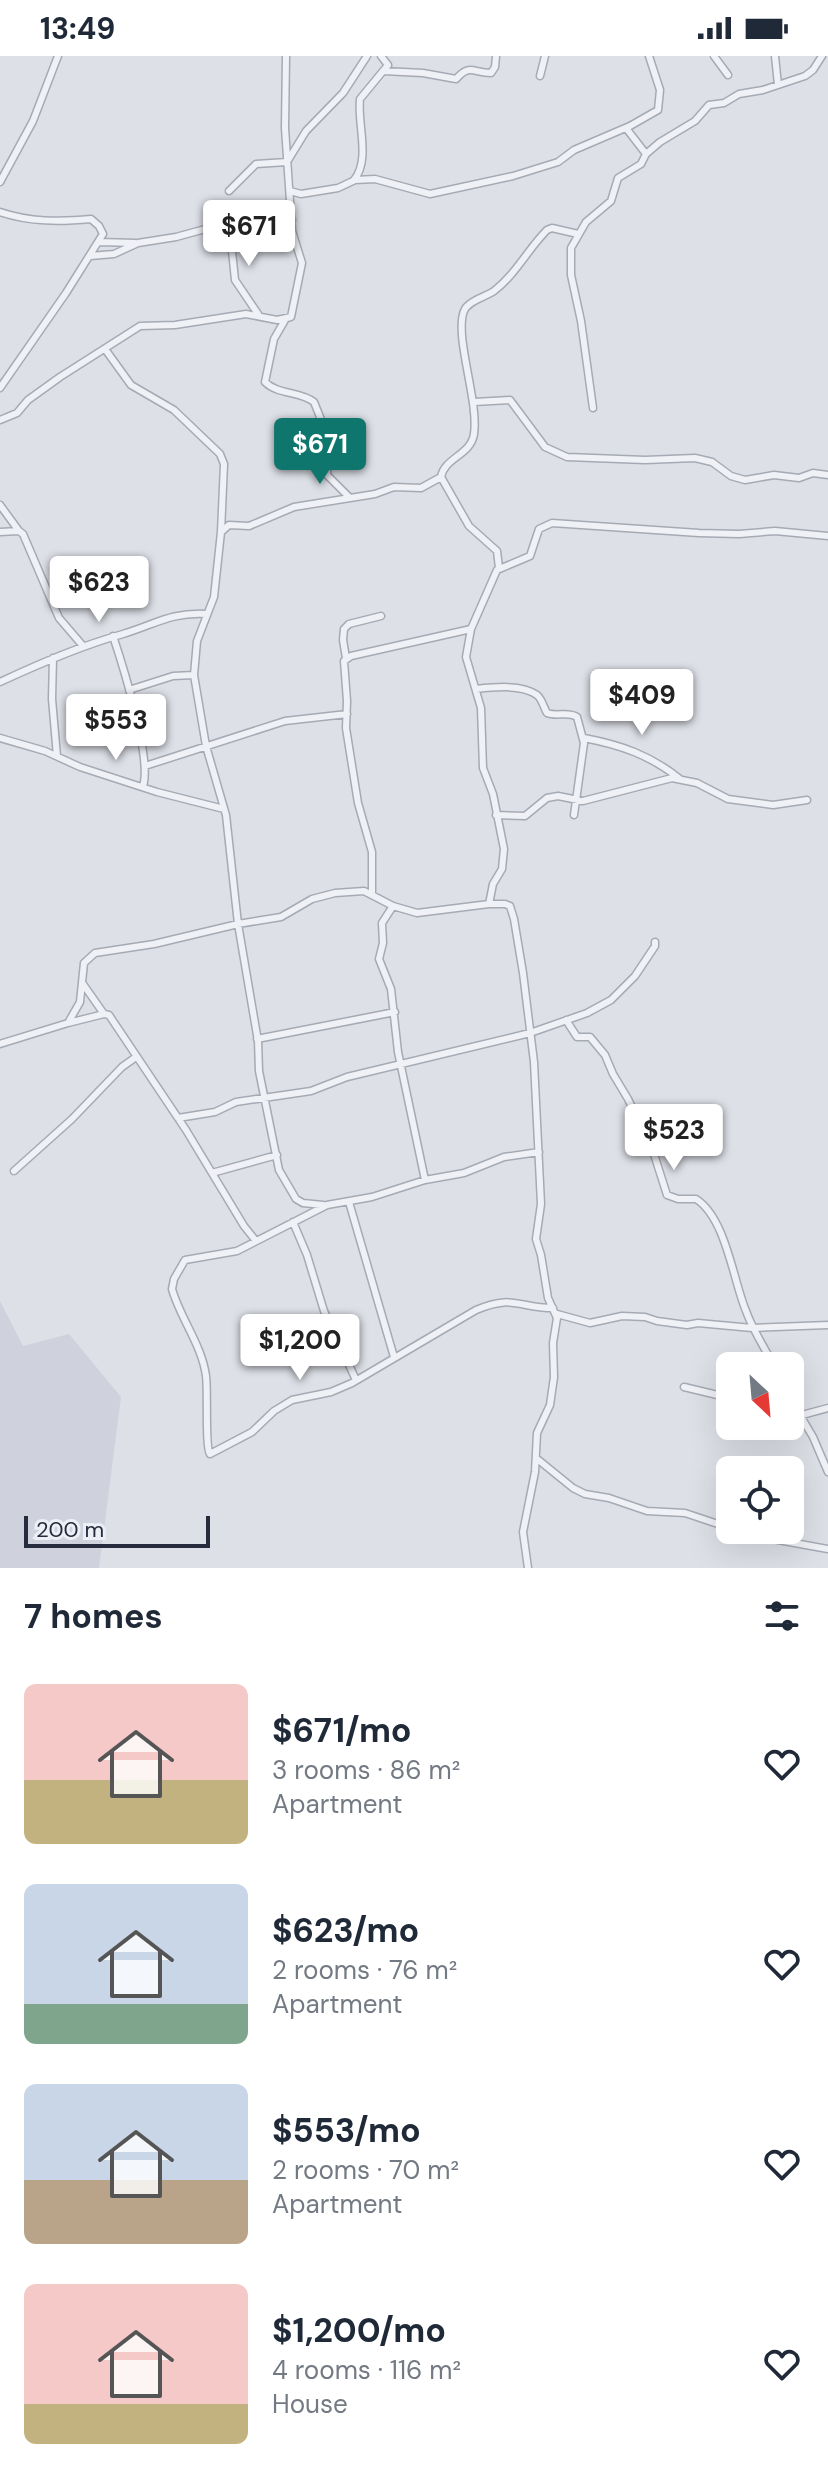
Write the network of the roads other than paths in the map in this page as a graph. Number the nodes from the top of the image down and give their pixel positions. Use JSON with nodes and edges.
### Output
{"nodes":[{"id":1,"x":58,"y":56,"type":"edge"},
{"id":2,"x":286,"y":56,"type":"edge"},
{"id":3,"x":367,"y":56,"type":"edge"},
{"id":4,"x":381,"y":56,"type":"edge"},
{"id":5,"x":496,"y":56,"type":"edge"},
{"id":6,"x":545,"y":56,"type":"edge"},
{"id":7,"x":649,"y":56,"type":"edge"},
{"id":8,"x":714,"y":56,"type":"edge"},
{"id":9,"x":775,"y":56,"type":"edge"},
{"id":10,"x":822,"y":56,"type":"edge"},
{"id":11,"x":383,"y":71,"type":"junction"},
{"id":12,"x":728,"y":75,"type":"dead end"},
{"id":13,"x":540,"y":76,"type":"dead end"},
{"id":14,"x":778,"y":85,"type":"junction"},
{"id":15,"x":343,"y":93,"type":"junction"},
{"id":16,"x":360,"y":99,"type":"junction"},
{"id":17,"x":626,"y":128,"type":"junction"},
{"id":18,"x":646,"y":154,"type":"junction"},
{"id":19,"x":287,"y":162,"type":"junction"},
{"id":20,"x":354,"y":180,"type":"junction"},
{"id":21,"x":0,"y":182,"type":"edge"},
{"id":22,"x":229,"y":191,"type":"dead end"},
{"id":23,"x":290,"y":191,"type":"junction"},
{"id":24,"x":0,"y":212,"type":"edge"},
{"id":25,"x":292,"y":220,"type":"junction"},
{"id":26,"x":226,"y":228,"type":"junction"},
{"id":27,"x":578,"y":234,"type":"junction"},
{"id":28,"x":99,"y":242,"type":"junction"},
{"id":29,"x":138,"y":243,"type":"junction"},
{"id":30,"x":90,"y":256,"type":"junction"},
{"id":31,"x":258,"y":314,"type":"junction"},
{"id":32,"x":285,"y":320,"type":"junction"},
{"id":33,"x":105,"y":349,"type":"junction"},
{"id":34,"x":0,"y":388,"type":"edge"},
{"id":35,"x":474,"y":402,"type":"junction"},
{"id":36,"x":593,"y":408,"type":"dead end"},
{"id":37,"x":0,"y":420,"type":"edge"},
{"id":38,"x":828,"y":475,"type":"edge"},
{"id":39,"x":441,"y":477,"type":"junction"},
{"id":40,"x":350,"y":498,"type":"junction"},
{"id":41,"x":0,"y":505,"type":"edge"},
{"id":42,"x":19,"y":531,"type":"junction"},
{"id":43,"x":0,"y":532,"type":"edge"},
{"id":44,"x":221,"y":532,"type":"junction"},
{"id":45,"x":828,"y":536,"type":"edge"},
{"id":46,"x":499,"y":568,"type":"junction"},
{"id":47,"x":207,"y":614,"type":"junction"},
{"id":48,"x":381,"y":616,"type":"dead end"},
{"id":49,"x":471,"y":629,"type":"junction"},
{"id":50,"x":113,"y":636,"type":"junction"},
{"id":51,"x":83,"y":646,"type":"junction"},
{"id":52,"x":53,"y":658,"type":"junction"},
{"id":53,"x":346,"y":658,"type":"junction"},
{"id":54,"x":194,"y":675,"type":"junction"},
{"id":55,"x":0,"y":682,"type":"edge"},
{"id":56,"x":476,"y":689,"type":"junction"},
{"id":57,"x":129,"y":690,"type":"junction"},
{"id":58,"x":347,"y":714,"type":"junction"},
{"id":59,"x":0,"y":738,"type":"edge"},
{"id":60,"x":584,"y":738,"type":"junction"},
{"id":61,"x":206,"y":746,"type":"junction"},
{"id":62,"x":57,"y":756,"type":"junction"},
{"id":63,"x":145,"y":766,"type":"junction"},
{"id":64,"x":680,"y":779,"type":"junction"},
{"id":65,"x":143,"y":786,"type":"junction"},
{"id":66,"x":807,"y":800,"type":"dead end"},
{"id":67,"x":575,"y":802,"type":"junction"},
{"id":68,"x":224,"y":809,"type":"junction"},
{"id":69,"x":496,"y":815,"type":"junction"},
{"id":70,"x":574,"y":815,"type":"dead end"},
{"id":71,"x":372,"y":893,"type":"junction"},
{"id":72,"x":489,"y":904,"type":"junction"},
{"id":73,"x":393,"y":906,"type":"junction"},
{"id":74,"x":238,"y":924,"type":"junction"},
{"id":75,"x":655,"y":942,"type":"dead end"},
{"id":76,"x":83,"y":983,"type":"junction"},
{"id":77,"x":395,"y":1012,"type":"junction"},
{"id":78,"x":104,"y":1014,"type":"junction"},
{"id":79,"x":566,"y":1020,"type":"junction"},
{"id":80,"x":68,"y":1023,"type":"junction"},
{"id":81,"x":530,"y":1033,"type":"junction"},
{"id":82,"x":257,"y":1039,"type":"junction"},
{"id":83,"x":0,"y":1044,"type":"edge"},
{"id":84,"x":136,"y":1057,"type":"junction"},
{"id":85,"x":401,"y":1066,"type":"junction"},
{"id":86,"x":265,"y":1097,"type":"junction"},
{"id":87,"x":178,"y":1118,"type":"junction"},
{"id":88,"x":539,"y":1152,"type":"junction"},
{"id":89,"x":277,"y":1155,"type":"junction"},
{"id":90,"x":14,"y":1171,"type":"dead end"},
{"id":91,"x":212,"y":1173,"type":"junction"},
{"id":92,"x":425,"y":1180,"type":"junction"},
{"id":93,"x":349,"y":1202,"type":"junction"},
{"id":94,"x":303,"y":1203,"type":"junction"},
{"id":95,"x":327,"y":1205,"type":"junction"},
{"id":96,"x":307,"y":1215,"type":"junction"},
{"id":97,"x":293,"y":1222,"type":"junction"},
{"id":98,"x":256,"y":1241,"type":"junction"},
{"id":99,"x":555,"y":1311,"type":"junction"},
{"id":100,"x":572,"y":1320,"type":"junction"},
{"id":101,"x":828,"y":1325,"type":"edge"},
{"id":102,"x":752,"y":1328,"type":"junction"},
{"id":103,"x":556,"y":1331,"type":"junction"},
{"id":104,"x":766,"y":1352,"type":"edge"},
{"id":105,"x":394,"y":1357,"type":"junction"},
{"id":106,"x":356,"y":1380,"type":"junction"},
{"id":107,"x":684,"y":1387,"type":"dead end"},
{"id":108,"x":716,"y":1395,"type":"edge"},
{"id":109,"x":828,"y":1408,"type":"edge"},
{"id":110,"x":804,"y":1414,"type":"edge"},
{"id":111,"x":804,"y":1419,"type":"edge"},
{"id":112,"x":536,"y":1458,"type":"junction"},
{"id":113,"x":828,"y":1472,"type":"edge"},
{"id":114,"x":716,"y":1523,"type":"edge"},
{"id":115,"x":800,"y":1544,"type":"edge"},
{"id":116,"x":828,"y":1549,"type":"edge"},
{"id":117,"x":528,"y":1568,"type":"edge"}],
"edges":[{"from":1,"to":21,"type":"street"},
{"from":2,"to":19,"type":"street"},
{"from":3,"to":15,"type":"street"},
{"from":4,"to":11,"type":"street"},
{"from":5,"to":11,"type":"street"},
{"from":6,"to":13,"type":"street"},
{"from":7,"to":17,"type":"street"},
{"from":8,"to":12,"type":"street"},
{"from":9,"to":14,"type":"street"},
{"from":10,"to":14,"type":"street"},
{"from":11,"to":16,"type":"street"},
{"from":14,"to":18,"type":"street"},
{"from":15,"to":16,"type":"street"},
{"from":15,"to":19,"type":"street"},
{"from":16,"to":20,"type":"street"},
{"from":17,"to":18,"type":"street"},
{"from":17,"to":20,"type":"street"},
{"from":18,"to":27,"type":"street"},
{"from":19,"to":22,"type":"street"},
{"from":19,"to":23,"type":"street"},
{"from":20,"to":23,"type":"street"},
{"from":23,"to":25,"type":"street"},
{"from":24,"to":28,"type":"street"},
{"from":25,"to":26,"type":"street"},
{"from":25,"to":32,"type":"street"},
{"from":26,"to":29,"type":"street"},
{"from":26,"to":31,"type":"street"},
{"from":27,"to":35,"type":"street"},
{"from":27,"to":36,"type":"street"},
{"from":28,"to":29,"type":"street"},
{"from":28,"to":30,"type":"street"},
{"from":29,"to":30,"type":"street"},
{"from":30,"to":34,"type":"street"},
{"from":31,"to":32,"type":"street"},
{"from":31,"to":33,"type":"street"},
{"from":32,"to":40,"type":"street"},
{"from":33,"to":37,"type":"street"},
{"from":33,"to":44,"type":"street"},
{"from":35,"to":38,"type":"street"},
{"from":35,"to":39,"type":"street"},
{"from":39,"to":40,"type":"street"},
{"from":39,"to":46,"type":"street"},
{"from":40,"to":44,"type":"street"},
{"from":41,"to":42,"type":"street"},
{"from":42,"to":43,"type":"street"},
{"from":42,"to":51,"type":"street"},
{"from":44,"to":47,"type":"street"},
{"from":45,"to":46,"type":"street"},
{"from":46,"to":49,"type":"street"},
{"from":47,"to":50,"type":"street"},
{"from":47,"to":54,"type":"street"},
{"from":48,"to":53,"type":"street"},
{"from":49,"to":53,"type":"street"},
{"from":49,"to":56,"type":"street"},
{"from":50,"to":51,"type":"street"},
{"from":50,"to":57,"type":"street"},
{"from":51,"to":52,"type":"street"},
{"from":52,"to":55,"type":"street"},
{"from":52,"to":62,"type":"street"},
{"from":53,"to":58,"type":"street"},
{"from":54,"to":57,"type":"street"},
{"from":54,"to":61,"type":"street"},
{"from":56,"to":60,"type":"street"},
{"from":56,"to":69,"type":"street"},
{"from":57,"to":63,"type":"street"},
{"from":58,"to":61,"type":"street"},
{"from":58,"to":71,"type":"street"},
{"from":59,"to":62,"type":"street"},
{"from":60,"to":64,"type":"street"},
{"from":60,"to":67,"type":"street"},
{"from":61,"to":63,"type":"street"},
{"from":61,"to":68,"type":"street"},
{"from":62,"to":65,"type":"street"},
{"from":63,"to":65,"type":"street"},
{"from":64,"to":66,"type":"street"},
{"from":64,"to":67,"type":"street"},
{"from":65,"to":68,"type":"street"},
{"from":67,"to":69,"type":"street"},
{"from":67,"to":70,"type":"street"},
{"from":68,"to":74,"type":"street"},
{"from":69,"to":72,"type":"street"},
{"from":71,"to":73,"type":"street"},
{"from":71,"to":74,"type":"street"},
{"from":72,"to":73,"type":"street"},
{"from":72,"to":81,"type":"street"},
{"from":73,"to":77,"type":"street"},
{"from":74,"to":76,"type":"street"},
{"from":74,"to":82,"type":"street"},
{"from":75,"to":79,"type":"street"},
{"from":76,"to":78,"type":"street"},
{"from":76,"to":80,"type":"street"},
{"from":77,"to":82,"type":"street"},
{"from":77,"to":85,"type":"street"},
{"from":78,"to":80,"type":"street"},
{"from":78,"to":84,"type":"street"},
{"from":79,"to":81,"type":"street"},
{"from":79,"to":102,"type":"street"},
{"from":80,"to":83,"type":"street"},
{"from":81,"to":85,"type":"street"},
{"from":81,"to":88,"type":"street"},
{"from":82,"to":86,"type":"street"},
{"from":84,"to":87,"type":"street"},
{"from":84,"to":90,"type":"street"},
{"from":85,"to":86,"type":"street"},
{"from":85,"to":92,"type":"street"},
{"from":86,"to":87,"type":"street"},
{"from":86,"to":89,"type":"street"},
{"from":87,"to":91,"type":"street"},
{"from":88,"to":92,"type":"street"},
{"from":88,"to":99,"type":"street"},
{"from":89,"to":91,"type":"street"},
{"from":89,"to":94,"type":"street"},
{"from":91,"to":98,"type":"street"},
{"from":92,"to":93,"type":"street"},
{"from":93,"to":95,"type":"street"},
{"from":93,"to":105,"type":"street"},
{"from":94,"to":95,"type":"street"},
{"from":94,"to":96,"type":"street"},
{"from":95,"to":96,"type":"street"},
{"from":96,"to":97,"type":"street"},
{"from":97,"to":98,"type":"street"},
{"from":97,"to":106,"type":"street"},
{"from":98,"to":106,"type":"street"},
{"from":99,"to":100,"type":"street"},
{"from":99,"to":103,"type":"street"},
{"from":99,"to":105,"type":"street"},
{"from":100,"to":102,"type":"street"},
{"from":100,"to":103,"type":"street"},
{"from":101,"to":102,"type":"street"},
{"from":102,"to":104,"type":"street"},
{"from":103,"to":112,"type":"street"},
{"from":105,"to":106,"type":"street"},
{"from":107,"to":108,"type":"street"},
{"from":109,"to":110,"type":"street"},
{"from":111,"to":113,"type":"street"},
{"from":112,"to":114,"type":"street"},
{"from":112,"to":117,"type":"street"},
{"from":115,"to":116,"type":"street"}]}
